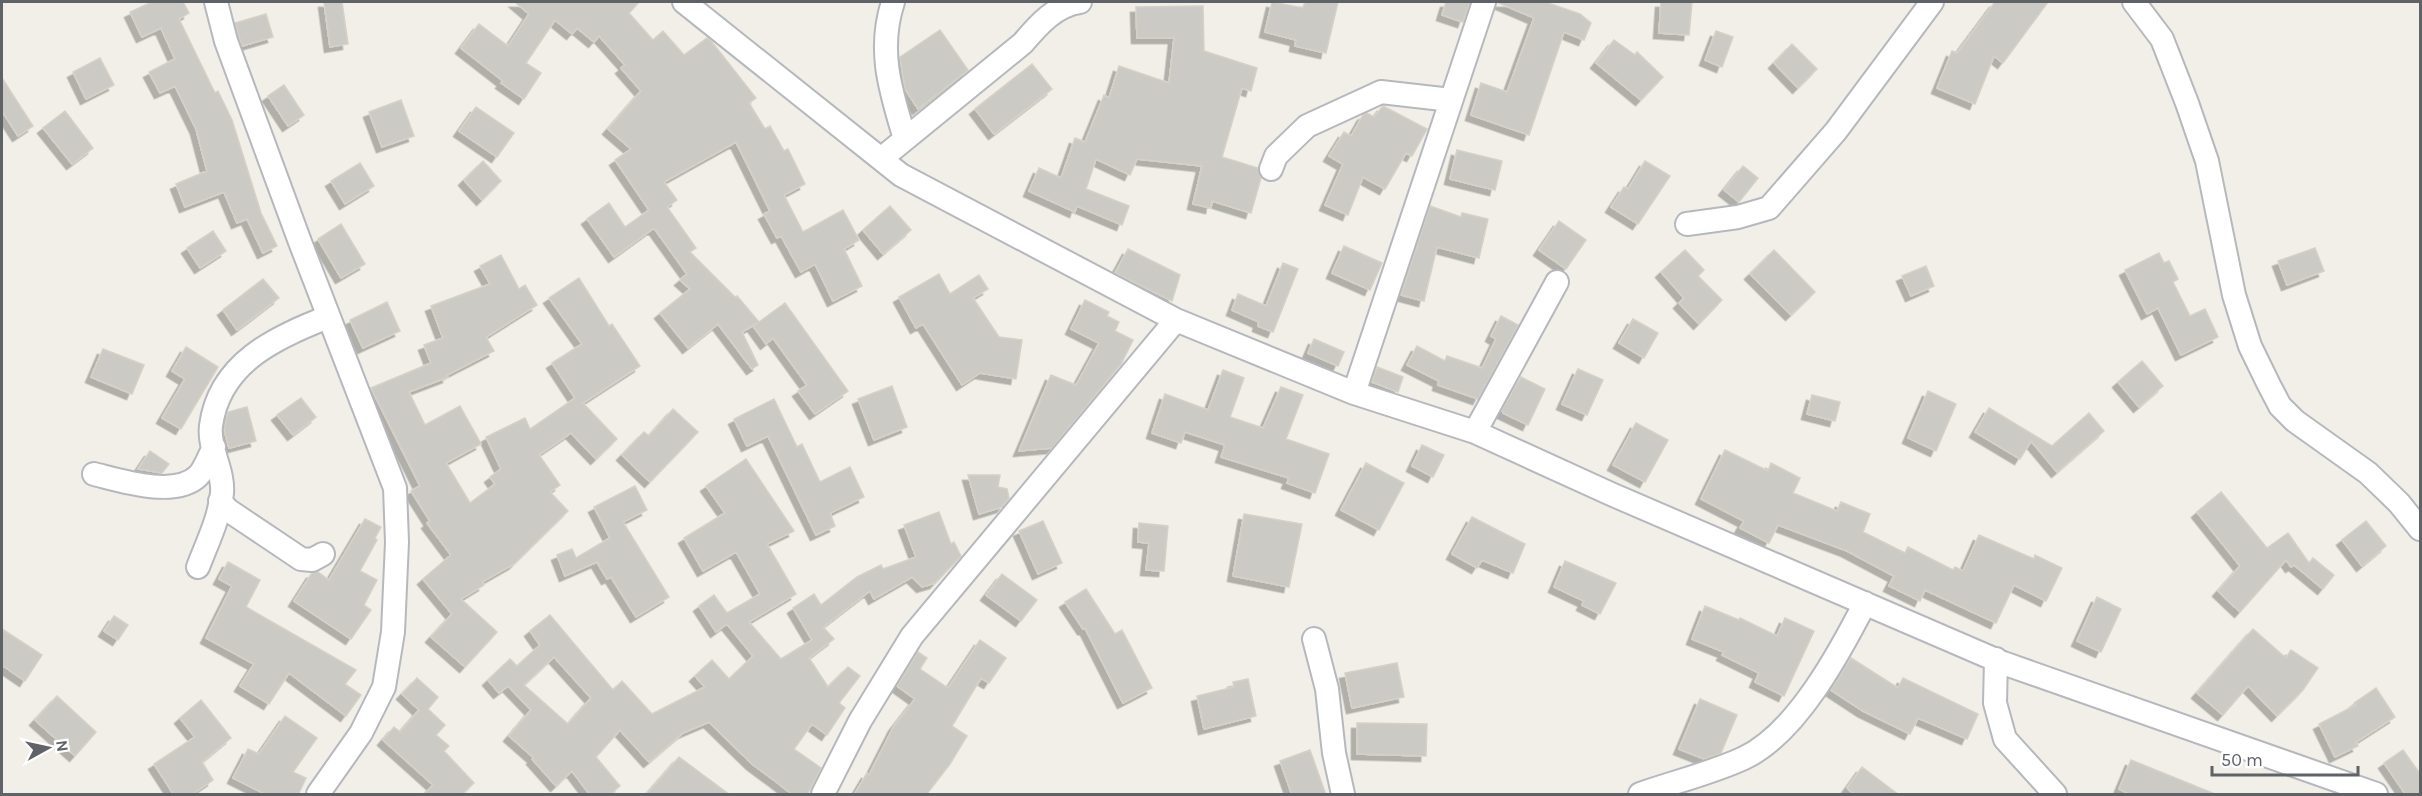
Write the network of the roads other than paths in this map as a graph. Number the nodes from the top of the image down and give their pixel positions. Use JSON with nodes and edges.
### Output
{"nodes":[{"id":1,"x":216,"y":2,"type":"edge"},
{"id":2,"x":684,"y":2,"type":"edge"},
{"id":3,"x":893,"y":2,"type":"edge"},
{"id":4,"x":1080,"y":2,"type":"edge"},
{"id":5,"x":1484,"y":2,"type":"edge"},
{"id":6,"x":1932,"y":2,"type":"edge"},
{"id":7,"x":2134,"y":2,"type":"edge"},
{"id":8,"x":1451,"y":100,"type":"junction"},
{"id":9,"x":906,"y":139,"type":"junction"},
{"id":10,"x":882,"y":158,"type":"junction"},
{"id":11,"x":1271,"y":169,"type":"dead end"},
{"id":12,"x":1687,"y":224,"type":"dead end"},
{"id":13,"x":1557,"y":282,"type":"dead end"},
{"id":14,"x":328,"y":317,"type":"junction"},
{"id":15,"x":1176,"y":320,"type":"junction"},
{"id":16,"x":1354,"y":393,"type":"junction"},
{"id":17,"x":1475,"y":432,"type":"junction"},
{"id":18,"x":214,"y":447,"type":"junction"},
{"id":19,"x":94,"y":474,"type":"dead end"},
{"id":20,"x":220,"y":501,"type":"junction"},
{"id":21,"x":2421,"y":530,"type":"edge"},
{"id":22,"x":323,"y":554,"type":"dead end"},
{"id":23,"x":198,"y":567,"type":"dead end"},
{"id":24,"x":1864,"y":603,"type":"junction"},
{"id":25,"x":1314,"y":639,"type":"dead end"},
{"id":26,"x":1996,"y":660,"type":"junction"},
{"id":27,"x":318,"y":795,"type":"edge"},
{"id":28,"x":823,"y":795,"type":"edge"},
{"id":29,"x":1343,"y":795,"type":"edge"},
{"id":30,"x":1640,"y":795,"type":"edge"},
{"id":31,"x":2055,"y":795,"type":"edge"},
{"id":32,"x":2376,"y":795,"type":"edge"}],
"edges":[{"from":1,"to":14,"type":"street"},
{"from":2,"to":10,"type":"street"},
{"from":3,"to":9,"type":"street"},
{"from":4,"to":9,"type":"street"},
{"from":5,"to":8,"type":"street"},
{"from":6,"to":12,"type":"street"},
{"from":7,"to":21,"type":"street"},
{"from":8,"to":11,"type":"street"},
{"from":8,"to":16,"type":"street"},
{"from":9,"to":10,"type":"street"},
{"from":10,"to":15,"type":"street"},
{"from":13,"to":17,"type":"street"},
{"from":14,"to":18,"type":"street"},
{"from":14,"to":27,"type":"street"},
{"from":15,"to":16,"type":"street"},
{"from":15,"to":28,"type":"street"},
{"from":16,"to":17,"type":"street"},
{"from":17,"to":24,"type":"street"},
{"from":18,"to":19,"type":"street"},
{"from":18,"to":20,"type":"street"},
{"from":20,"to":22,"type":"street"},
{"from":20,"to":23,"type":"street"},
{"from":24,"to":26,"type":"street"},
{"from":24,"to":30,"type":"street"},
{"from":25,"to":29,"type":"street"},
{"from":26,"to":31,"type":"street"},
{"from":26,"to":32,"type":"street"}]}
